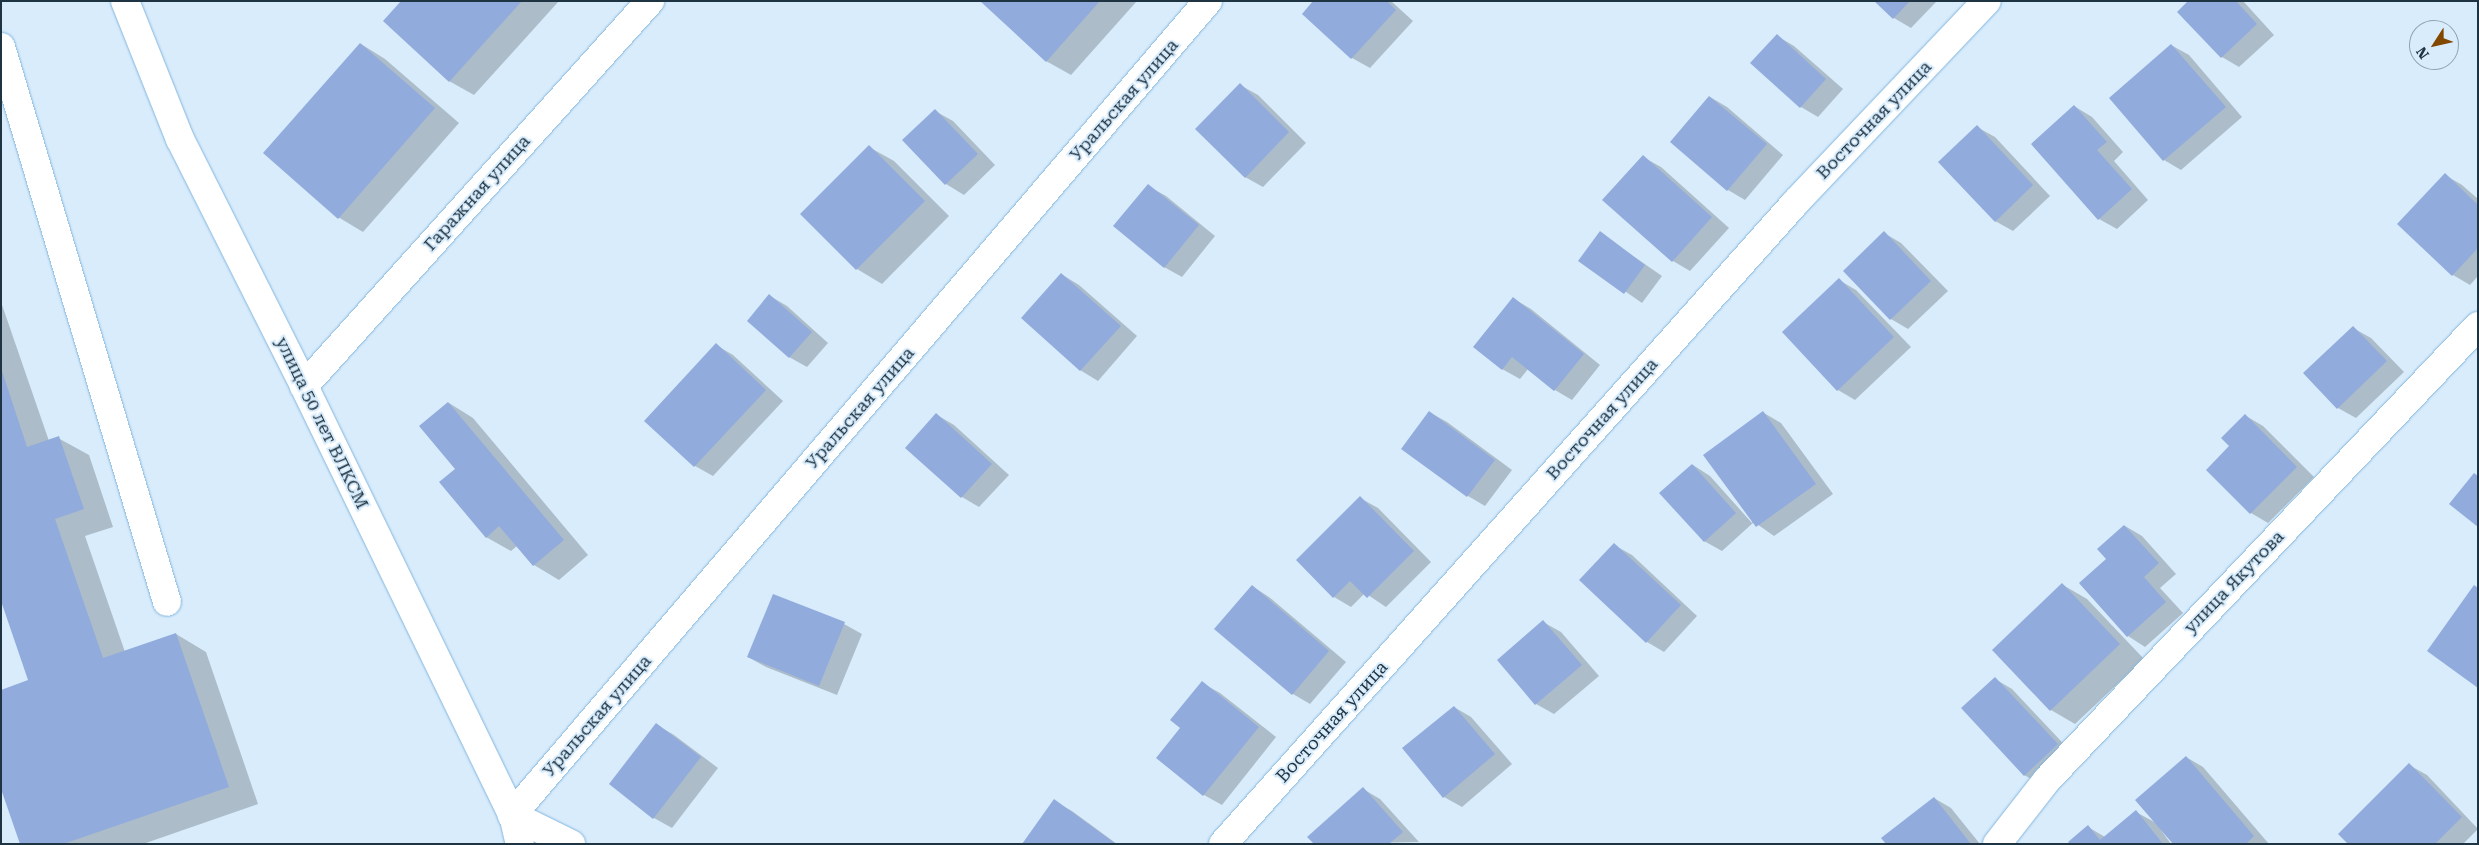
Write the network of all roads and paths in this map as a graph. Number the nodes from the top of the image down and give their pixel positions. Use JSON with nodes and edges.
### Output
{"nodes":[{"id":1,"x":125,"y":1,"type":"edge"},
{"id":2,"x":650,"y":1,"type":"edge"},
{"id":3,"x":1208,"y":1,"type":"edge"},
{"id":4,"x":1987,"y":1,"type":"edge"},
{"id":5,"x":1,"y":47,"type":"edge"},
{"id":6,"x":2478,"y":326,"type":"edge"},
{"id":7,"x":304,"y":386,"type":"junction"},
{"id":8,"x":167,"y":602,"type":"dead end"},
{"id":9,"x":512,"y":835,"type":"edge"},
{"id":10,"x":571,"y":844,"type":"edge"},
{"id":11,"x":1223,"y":844,"type":"edge"},
{"id":12,"x":1997,"y":844,"type":"edge"}],
"edges":[{"from":1,"to":7,"type":"street","name":"улица 50 лет ВЛКСМ"},
{"from":2,"to":7,"type":"street","name":"Гаражная улица"},
{"from":3,"to":9,"type":"street","name":"Уральская улица"},
{"from":4,"to":11,"type":"street","name":"Восточная улица"},
{"from":5,"to":8,"type":"street"},
{"from":6,"to":12,"type":"street","name":"улица Якутова"},
{"from":7,"to":9,"type":"street","name":"улица 50 лет ВЛКСМ"},
{"from":9,"to":10,"type":"street"}]}
